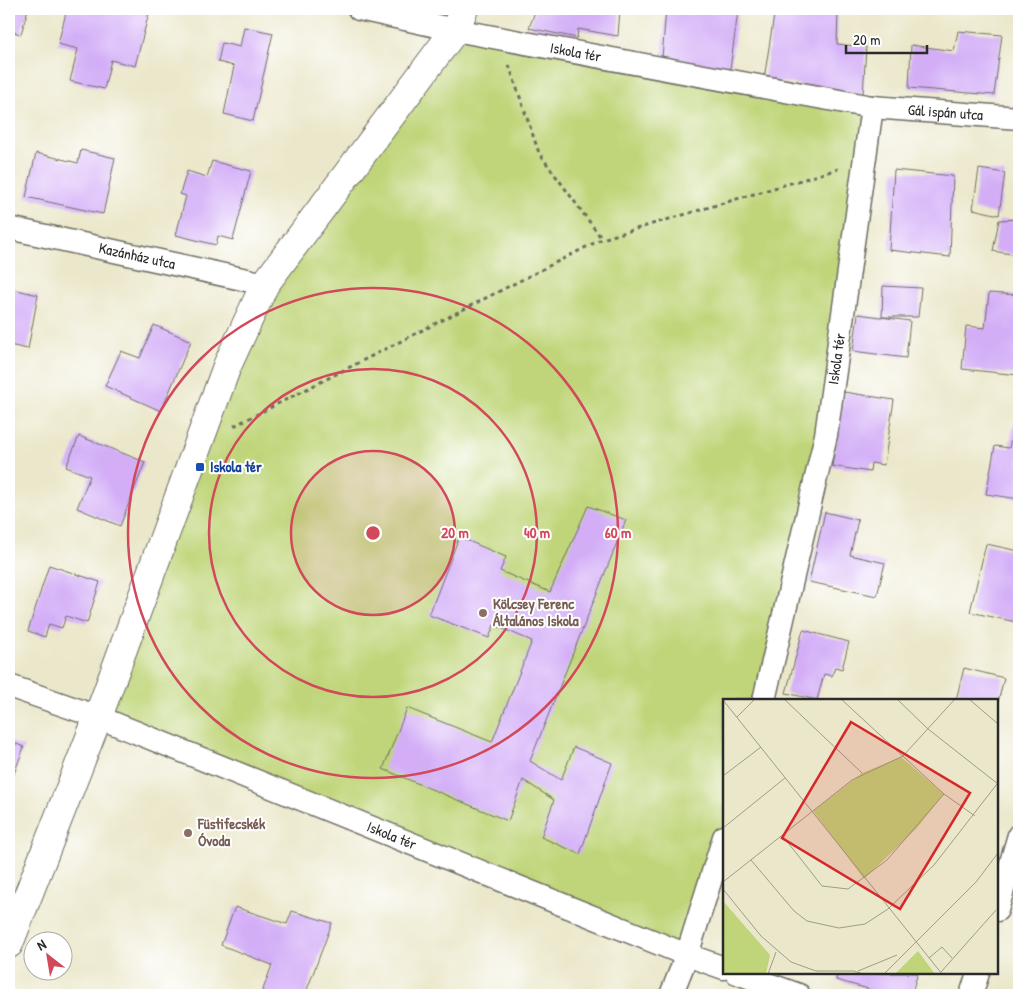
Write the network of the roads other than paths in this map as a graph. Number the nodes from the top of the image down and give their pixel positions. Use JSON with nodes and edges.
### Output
{"nodes":[{"id":1,"x":359,"y":9,"type":"edge"},
{"id":2,"x":460,"y":20,"type":"edge"},
{"id":3,"x":872,"y":107,"type":"junction"},
{"id":4,"x":1019,"y":118,"type":"edge"},
{"id":5,"x":9,"y":228,"type":"edge"},
{"id":6,"x":265,"y":284,"type":"junction"},
{"id":7,"x":9,"y":686,"type":"edge"},
{"id":8,"x":764,"y":699,"type":"edge"},
{"id":9,"x":98,"y":717,"type":"junction"},
{"id":10,"x":1019,"y":835,"type":"edge"},
{"id":11,"x":723,"y":840,"type":"edge"},
{"id":12,"x":998,"y":907,"type":"edge"},
{"id":13,"x":9,"y":944,"type":"edge"},
{"id":14,"x":687,"y":954,"type":"junction"},
{"id":15,"x":723,"y":968,"type":"edge"},
{"id":16,"x":740,"y":974,"type":"edge"},
{"id":17,"x":978,"y":974,"type":"edge"},
{"id":18,"x":671,"y":995,"type":"edge"},
{"id":19,"x":799,"y":995,"type":"edge"},
{"id":20,"x":971,"y":995,"type":"edge"}],
"edges":[{"from":1,"to":2,"type":"street"},
{"from":2,"to":3,"type":"street","name":"Iskola tér"},
{"from":2,"to":6,"type":"street"},
{"from":3,"to":4,"type":"street","name":"Gál ispán utca"},
{"from":3,"to":8,"type":"street","name":"Iskola tér"},
{"from":5,"to":6,"type":"street","name":"Kazánház utca"},
{"from":6,"to":9,"type":"street"},
{"from":7,"to":9,"type":"street","name":"Iskola tér"},
{"from":9,"to":13,"type":"street"},
{"from":9,"to":14,"type":"street","name":"Iskola tér"},
{"from":10,"to":12,"type":"street"},
{"from":11,"to":14,"type":"street"},
{"from":14,"to":15,"type":"street","name":"Iskola tér"},
{"from":14,"to":18,"type":"street"},
{"from":16,"to":19,"type":"street"},
{"from":17,"to":20,"type":"street"}]}
